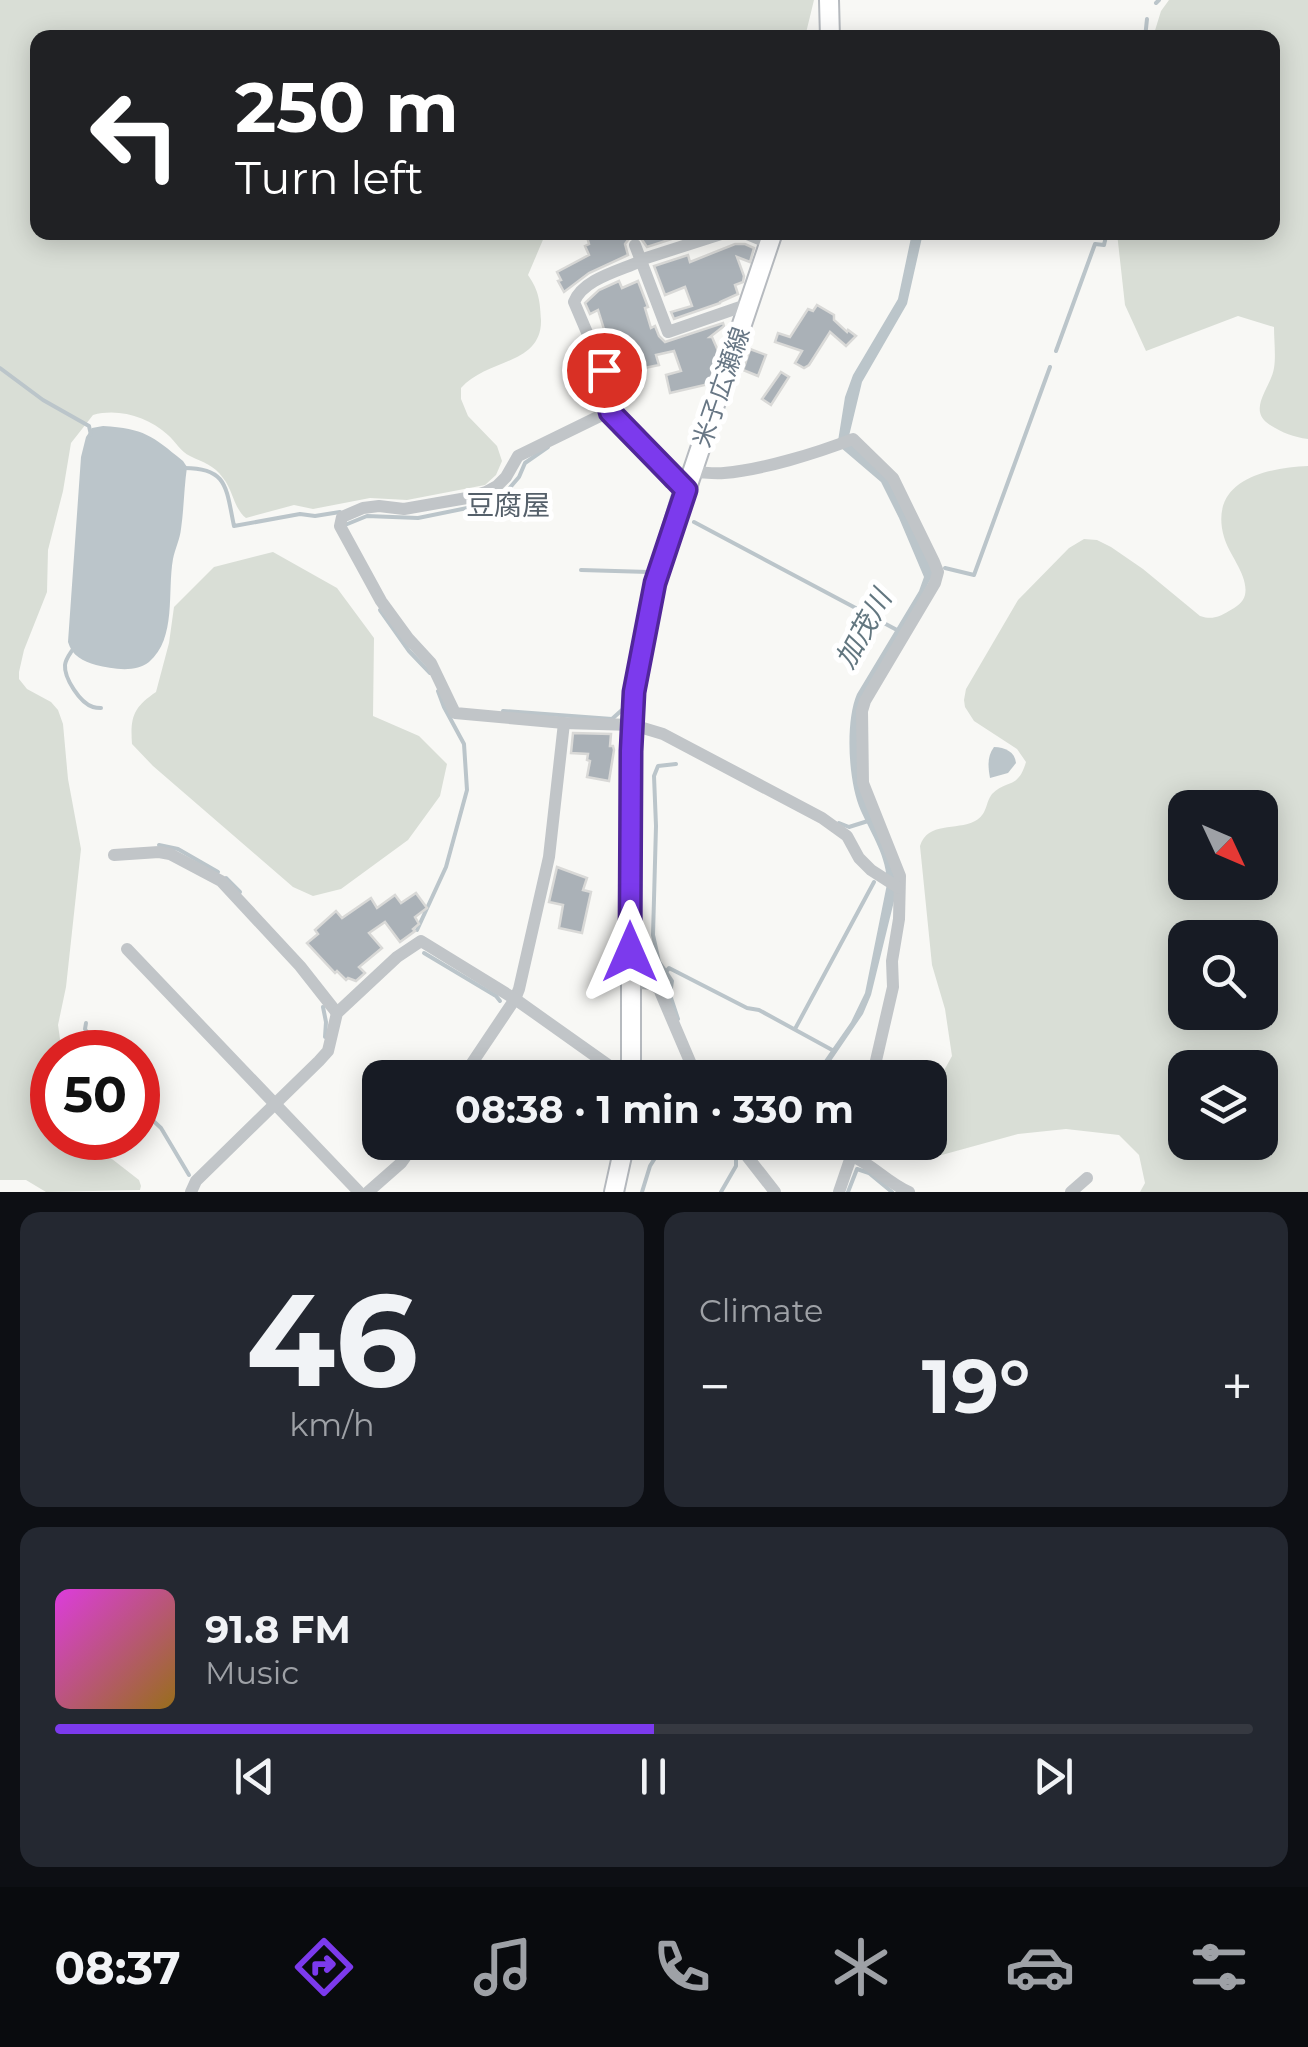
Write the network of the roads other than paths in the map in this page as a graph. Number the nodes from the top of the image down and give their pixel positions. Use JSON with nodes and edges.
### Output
{"nodes":[{"id":1,"x":828,"y":0,"type":"edge"},
{"id":2,"x":830,"y":30,"type":"edge"},
{"id":3,"x":702,"y":240,"type":"edge"},
{"id":4,"x":770,"y":240,"type":"edge"},
{"id":5,"x":635,"y":245,"type":"dead end"},
{"id":6,"x":640,"y":260,"type":"junction"},
{"id":7,"x":749,"y":304,"type":"junction"},
{"id":8,"x":610,"y":412,"type":"junction"},
{"id":9,"x":692,"y":472,"type":"junction"},
{"id":10,"x":686,"y":490,"type":"junction"},
{"id":11,"x":564,"y":723,"type":"junction"},
{"id":12,"x":632,"y":726,"type":"junction"},
{"id":13,"x":114,"y":855,"type":"dead end"},
{"id":14,"x":899,"y":888,"type":"junction"},
{"id":15,"x":127,"y":949,"type":"dead end"},
{"id":16,"x":630,"y":982,"type":"junction"},
{"id":17,"x":515,"y":999,"type":"junction"},
{"id":18,"x":337,"y":1013,"type":"junction"},
{"id":19,"x":474,"y":1060,"type":"edge"},
{"id":20,"x":602,"y":1060,"type":"edge"},
{"id":21,"x":631,"y":1060,"type":"edge"},
{"id":22,"x":688,"y":1060,"type":"edge"},
{"id":23,"x":876,"y":1060,"type":"edge"},
{"id":24,"x":276,"y":1103,"type":"junction"},
{"id":25,"x":403,"y":1160,"type":"edge"},
{"id":26,"x":621,"y":1160,"type":"edge"},
{"id":27,"x":749,"y":1160,"type":"edge"},
{"id":28,"x":850,"y":1160,"type":"edge"},
{"id":29,"x":866,"y":1160,"type":"edge"},
{"id":30,"x":1087,"y":1178,"type":"dead end"},
{"id":31,"x":191,"y":1192,"type":"edge"},
{"id":32,"x":359,"y":1192,"type":"edge"},
{"id":33,"x":368,"y":1192,"type":"edge"},
{"id":34,"x":614,"y":1192,"type":"edge"},
{"id":35,"x":775,"y":1192,"type":"edge"},
{"id":36,"x":839,"y":1192,"type":"edge"},
{"id":37,"x":909,"y":1192,"type":"edge"},
{"id":38,"x":1071,"y":1192,"type":"edge"}],
"edges":[{"from":1,"to":2,"type":"main road"},
{"from":3,"to":6,"type":"street"},
{"from":4,"to":7,"type":"main road","name":"米子広瀬線"},
{"from":5,"to":6,"type":"street"},
{"from":6,"to":7,"type":"street"},
{"from":6,"to":8,"type":"street"},
{"from":7,"to":9,"type":"main road","name":"米子広瀬線"},
{"from":8,"to":10,"type":"street"},
{"from":8,"to":11,"type":"street"},
{"from":9,"to":10,"type":"main road","name":"米子広瀬線"},
{"from":9,"to":14,"type":"street"},
{"from":10,"to":12,"type":"main road","name":"米子広瀬線"},
{"from":11,"to":12,"type":"street"},
{"from":11,"to":17,"type":"street"},
{"from":12,"to":14,"type":"street"},
{"from":12,"to":16,"type":"main road","name":"米子広瀬線"},
{"from":13,"to":18,"type":"street"},
{"from":14,"to":23,"type":"street"},
{"from":15,"to":24,"type":"street"},
{"from":16,"to":21,"type":"main road","name":"米子広瀬線"},
{"from":16,"to":22,"type":"street"},
{"from":17,"to":18,"type":"street"},
{"from":17,"to":19,"type":"street"},
{"from":17,"to":20,"type":"street"},
{"from":18,"to":24,"type":"street"},
{"from":24,"to":31,"type":"street"},
{"from":24,"to":32,"type":"street"},
{"from":25,"to":33,"type":"street"},
{"from":26,"to":34,"type":"main road"},
{"from":27,"to":35,"type":"street"},
{"from":28,"to":36,"type":"street"},
{"from":29,"to":37,"type":"street"},
{"from":30,"to":38,"type":"street"}]}
